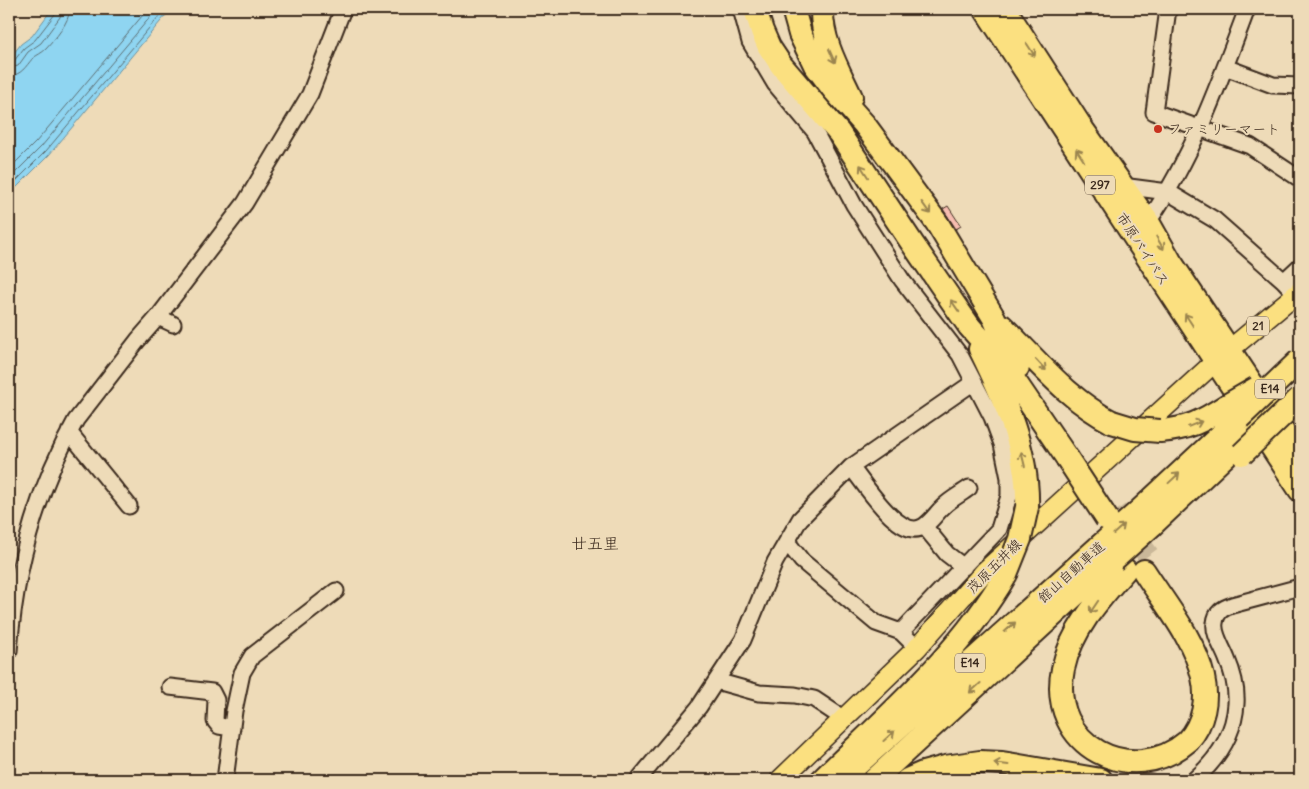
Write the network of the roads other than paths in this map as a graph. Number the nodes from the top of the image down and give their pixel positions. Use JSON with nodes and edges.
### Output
{"nodes":[{"id":1,"x":343,"y":9,"type":"edge"},
{"id":2,"x":741,"y":9,"type":"edge"},
{"id":3,"x":755,"y":9,"type":"edge"},
{"id":4,"x":780,"y":9,"type":"edge"},
{"id":5,"x":793,"y":9,"type":"edge"},
{"id":6,"x":822,"y":9,"type":"edge"},
{"id":7,"x":968,"y":9,"type":"edge"},
{"id":8,"x":985,"y":9,"type":"edge"},
{"id":9,"x":1005,"y":9,"type":"edge"},
{"id":10,"x":1168,"y":9,"type":"edge"},
{"id":11,"x":1246,"y":9,"type":"edge"},
{"id":12,"x":1225,"y":67,"type":"junction"},
{"id":13,"x":1300,"y":86,"type":"edge"},
{"id":14,"x":1046,"y":102,"type":"junction"},
{"id":15,"x":864,"y":124,"type":"junction"},
{"id":16,"x":1201,"y":128,"type":"junction"},
{"id":17,"x":839,"y":133,"type":"junction"},
{"id":18,"x":1300,"y":179,"type":"edge"},
{"id":19,"x":1122,"y":186,"type":"junction"},
{"id":20,"x":1168,"y":192,"type":"junction"},
{"id":21,"x":1148,"y":222,"type":"junction"},
{"id":22,"x":1300,"y":266,"type":"edge"},
{"id":23,"x":1293,"y":289,"type":"edge"},
{"id":24,"x":158,"y":317,"type":"junction"},
{"id":25,"x":994,"y":318,"type":"junction"},
{"id":26,"x":173,"y":324,"type":"dead end"},
{"id":27,"x":969,"y":326,"type":"junction"},
{"id":28,"x":1223,"y":355,"type":"junction"},
{"id":29,"x":1300,"y":360,"type":"edge"},
{"id":30,"x":974,"y":382,"type":"junction"},
{"id":31,"x":1290,"y":384,"type":"edge"},
{"id":32,"x":1300,"y":398,"type":"edge"},
{"id":33,"x":1238,"y":429,"type":"junction"},
{"id":34,"x":69,"y":432,"type":"junction"},
{"id":35,"x":1072,"y":456,"type":"junction"},
{"id":36,"x":1300,"y":456,"type":"edge"},
{"id":37,"x":851,"y":467,"type":"junction"},
{"id":38,"x":969,"y":488,"type":"dead end"},
{"id":39,"x":1300,"y":490,"type":"edge"},
{"id":40,"x":129,"y":506,"type":"dead end"},
{"id":41,"x":924,"y":526,"type":"junction"},
{"id":42,"x":1130,"y":541,"type":"junction"},
{"id":43,"x":787,"y":542,"type":"junction"},
{"id":44,"x":964,"y":567,"type":"junction"},
{"id":45,"x":1300,"y":587,"type":"edge"},
{"id":46,"x":336,"y":591,"type":"dead end"},
{"id":47,"x":901,"y":632,"type":"junction"},
{"id":48,"x":916,"y":648,"type":"junction"},
{"id":49,"x":9,"y":651,"type":"edge"},
{"id":50,"x":716,"y":681,"type":"junction"},
{"id":51,"x":170,"y":687,"type":"dead end"},
{"id":52,"x":844,"y":719,"type":"junction"},
{"id":53,"x":232,"y":728,"type":"junction"},
{"id":54,"x":225,"y":780,"type":"edge"},
{"id":55,"x":638,"y":780,"type":"edge"},
{"id":56,"x":780,"y":780,"type":"edge"},
{"id":57,"x":822,"y":780,"type":"edge"},
{"id":58,"x":840,"y":780,"type":"edge"},
{"id":59,"x":874,"y":780,"type":"edge"},
{"id":60,"x":907,"y":780,"type":"edge"},
{"id":61,"x":1101,"y":780,"type":"edge"},
{"id":62,"x":1140,"y":780,"type":"edge"},
{"id":63,"x":1194,"y":780,"type":"edge"}],
"edges":[{"from":1,"to":24,"type":"street"},
{"from":2,"to":30,"type":"street"},
{"from":3,"to":17,"type":"highway"},
{"from":4,"to":17,"type":"highway"},
{"from":5,"to":15,"type":"highway"},
{"from":6,"to":15,"type":"highway","one_way":true},
{"from":7,"to":14,"type":"highway"},
{"from":8,"to":14,"type":"highway","name":"市原バイパス","number":"297"},
{"from":9,"to":19,"type":"highway","name":"市原バイパス","number":"297","one_way":true},
{"from":10,"to":16,"type":"street"},
{"from":11,"to":12,"type":"street"},
{"from":12,"to":13,"type":"street"},
{"from":12,"to":16,"type":"street"},
{"from":28,"to":14,"type":"highway","name":"市原バイパス","number":"297","one_way":true},
{"from":15,"to":25,"type":"highway","one_way":true},
{"from":16,"to":18,"type":"street"},
{"from":16,"to":20,"type":"street"},
{"from":27,"to":17,"type":"highway","one_way":true},
{"from":19,"to":20,"type":"street"},
{"from":19,"to":21,"type":"highway","name":"市原バイパス","number":"297"},
{"from":20,"to":21,"type":"street"},
{"from":20,"to":23,"type":"street"},
{"from":21,"to":28,"type":"highway","name":"市原バイパス","number":"297","one_way":true},
{"from":22,"to":23,"type":"street"},
{"from":23,"to":28,"type":"main road","number":"21"},
{"from":24,"to":26,"type":"street"},
{"from":24,"to":34,"type":"street"},
{"from":25,"to":33,"type":"highway","one_way":true,"bridge":true},
{"from":25,"to":35,"type":"highway"},
{"from":27,"to":35,"type":"highway"},
{"from":57,"to":27,"type":"highway","one_way":true,"bridge":true},
{"from":28,"to":36,"type":"highway","name":"市原バイパス","number":"297"},
{"from":28,"to":39,"type":"highway","name":"市原バイパス","number":"297"},
{"from":28,"to":48,"type":"main road","name":"茂原五井線"},
{"from":29,"to":31,"type":"highway","name":"館山自動車道","number":"E14","bridge":true},
{"from":30,"to":37,"type":"street"},
{"from":30,"to":44,"type":"street"},
{"from":31,"to":33,"type":"highway","name":"館山自動車道","number":"E14","bridge":true},
{"from":32,"to":33,"type":"highway","bridge":true},
{"from":33,"to":42,"type":"highway","name":"館山自動車道","number":"E14"},
{"from":33,"to":42,"type":"highway"},
{"from":34,"to":40,"type":"street"},
{"from":34,"to":49,"type":"street"},
{"from":35,"to":42,"type":"highway"},
{"from":37,"to":41,"type":"street"},
{"from":37,"to":43,"type":"street"},
{"from":38,"to":41,"type":"street"},
{"from":41,"to":44,"type":"street"},
{"from":42,"to":42,"type":"highway","one_way":true},
{"from":58,"to":42,"type":"highway","name":"館山自動車道","number":"E14","one_way":true},
{"from":42,"to":59,"type":"highway","name":"館山自動車道","number":"E14","one_way":true},
{"from":42,"to":62,"type":"highway"},
{"from":43,"to":47,"type":"street"},
{"from":43,"to":50,"type":"street"},
{"from":44,"to":47,"type":"street"},
{"from":45,"to":63,"type":"street"},
{"from":46,"to":53,"type":"street"},
{"from":47,"to":48,"type":"street"},
{"from":48,"to":52,"type":"main road","name":"茂原五井線"},
{"from":50,"to":52,"type":"street"},
{"from":50,"to":55,"type":"street"},
{"from":51,"to":53,"type":"street"},
{"from":52,"to":56,"type":"main road","name":"茂原五井線"},
{"from":53,"to":54,"type":"street"},
{"from":61,"to":60,"type":"highway","one_way":true}]}
